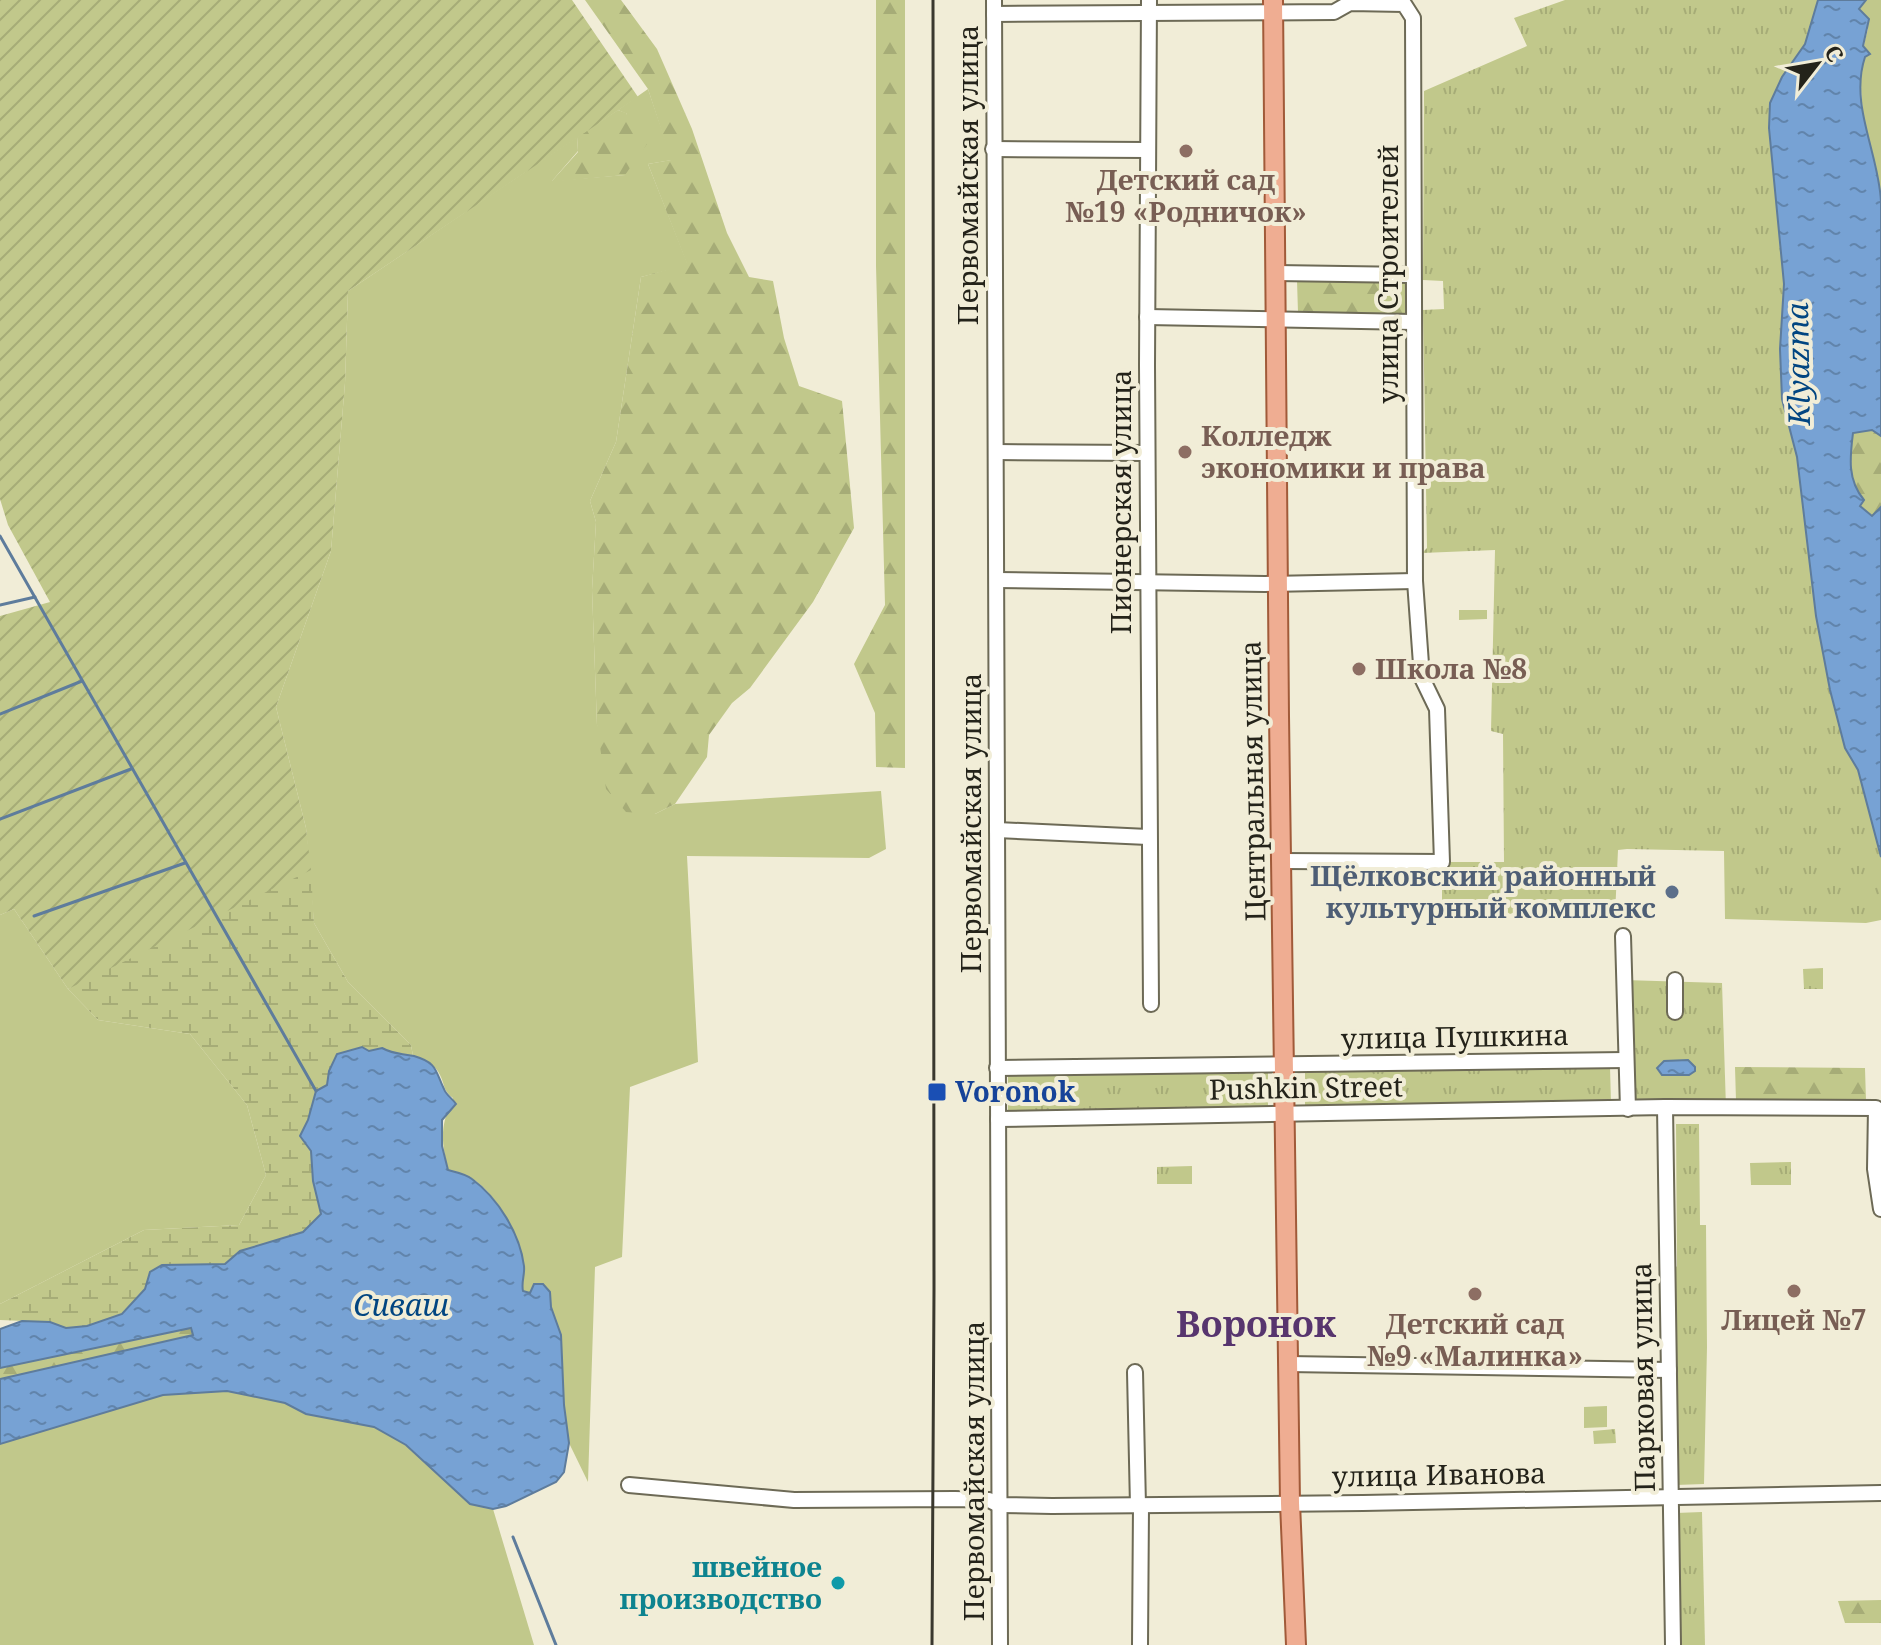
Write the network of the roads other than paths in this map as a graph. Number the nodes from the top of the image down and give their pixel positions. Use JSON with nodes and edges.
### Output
{"nodes":[{"id":1,"x":1149,"y":6,"type":"edge"},
{"id":2,"x":1273,"y":6,"type":"edge"},
{"id":3,"x":994,"y":7,"type":"edge"},
{"id":4,"x":993,"y":149,"type":"junction"},
{"id":5,"x":1147,"y":150,"type":"junction"},
{"id":6,"x":1276,"y":273,"type":"junction"},
{"id":7,"x":1412,"y":275,"type":"junction"},
{"id":8,"x":1147,"y":317,"type":"junction"},
{"id":9,"x":1276,"y":319,"type":"junction"},
{"id":10,"x":1413,"y":322,"type":"junction"},
{"id":11,"x":996,"y":452,"type":"junction"},
{"id":12,"x":1147,"y":453,"type":"junction"},
{"id":13,"x":997,"y":580,"type":"junction"},
{"id":14,"x":1148,"y":581,"type":"junction"},
{"id":15,"x":1415,"y":581,"type":"junction"},
{"id":16,"x":1278,"y":584,"type":"junction"},
{"id":17,"x":997,"y":830,"type":"junction"},
{"id":18,"x":1148,"y":837,"type":"junction"},
{"id":19,"x":1283,"y":861,"type":"junction"},
{"id":20,"x":1623,"y":936,"type":"dead end"},
{"id":21,"x":1675,"y":980,"type":"dead end"},
{"id":22,"x":1151,"y":1004,"type":"dead end"},
{"id":23,"x":1675,"y":1012,"type":"dead end"},
{"id":24,"x":1626,"y":1060,"type":"junction"},
{"id":25,"x":1285,"y":1065,"type":"junction"},
{"id":26,"x":997,"y":1068,"type":"junction"},
{"id":27,"x":1665,"y":1107,"type":"junction"},
{"id":28,"x":1622,"y":1109,"type":"junction"},
{"id":29,"x":1286,"y":1114,"type":"junction"},
{"id":30,"x":998,"y":1119,"type":"junction"},
{"id":31,"x":1881,"y":1209,"type":"edge"},
{"id":32,"x":1288,"y":1364,"type":"junction"},
{"id":33,"x":1669,"y":1370,"type":"junction"},
{"id":34,"x":1135,"y":1372,"type":"dead end"},
{"id":35,"x":629,"y":1485,"type":"dead end"},
{"id":36,"x":1881,"y":1493,"type":"edge"},
{"id":37,"x":1672,"y":1496,"type":"junction"},
{"id":38,"x":1290,"y":1503,"type":"junction"},
{"id":39,"x":999,"y":1505,"type":"junction"},
{"id":40,"x":1140,"y":1506,"type":"junction"},
{"id":41,"x":1291,"y":1561,"type":"junction"},
{"id":42,"x":1000,"y":1645,"type":"edge"},
{"id":43,"x":1140,"y":1645,"type":"edge"},
{"id":44,"x":1286,"y":1645,"type":"edge"},
{"id":45,"x":1296,"y":1645,"type":"edge"},
{"id":46,"x":1673,"y":1645,"type":"edge"}],
"edges":[{"from":1,"to":2,"type":"street"},
{"from":1,"to":3,"type":"street"},
{"from":1,"to":5,"type":"street","name":"Пионерская улица"},
{"from":2,"to":6,"type":"main road","name":"Центральная улица"},
{"from":2,"to":7,"type":"street","name":"улица Строителей"},
{"from":3,"to":4,"type":"street","name":"Первомайская улица"},
{"from":4,"to":5,"type":"street"},
{"from":4,"to":11,"type":"street","name":"Первомайская улица"},
{"from":5,"to":8,"type":"street","name":"Пионерская улица"},
{"from":6,"to":7,"type":"street"},
{"from":6,"to":9,"type":"main road","name":"Центральная улица"},
{"from":7,"to":10,"type":"street","name":"улица Строителей"},
{"from":8,"to":9,"type":"street"},
{"from":8,"to":12,"type":"street","name":"Пионерская улица"},
{"from":9,"to":10,"type":"street"},
{"from":9,"to":16,"type":"main road","name":"Центральная улица"},
{"from":10,"to":15,"type":"street","name":"улица Строителей"},
{"from":11,"to":12,"type":"street"},
{"from":11,"to":13,"type":"street","name":"Первомайская улица"},
{"from":12,"to":14,"type":"street","name":"Пионерская улица"},
{"from":13,"to":14,"type":"street"},
{"from":13,"to":17,"type":"street","name":"Первомайская улица"},
{"from":14,"to":16,"type":"street"},
{"from":14,"to":18,"type":"street","name":"Пионерская улица"},
{"from":15,"to":16,"type":"street"},
{"from":15,"to":19,"type":"street","name":"улица Строителей"},
{"from":16,"to":19,"type":"main road","name":"Центральная улица"},
{"from":17,"to":18,"type":"street"},
{"from":17,"to":26,"type":"street","name":"Первомайская улица"},
{"from":18,"to":22,"type":"street","name":"Пионерская улица"},
{"from":19,"to":25,"type":"main road","name":"Центральная улица"},
{"from":20,"to":24,"type":"street"},
{"from":21,"to":23,"type":"street"},
{"from":24,"to":25,"type":"street","name":"улица Пушкина"},
{"from":24,"to":28,"type":"street"},
{"from":25,"to":26,"type":"street","name":"Pushkin Street"},
{"from":25,"to":29,"type":"main road","name":"Центральная улица"},
{"from":26,"to":30,"type":"street","name":"Первомайская улица"},
{"from":27,"to":28,"type":"street","name":"Pushkin Street"},
{"from":27,"to":31,"type":"street","name":"Pushkin Street"},
{"from":27,"to":33,"type":"street","name":"Парковая улица"},
{"from":28,"to":29,"type":"street","name":"Pushkin Street"},
{"from":29,"to":30,"type":"street","name":"Pushkin Street"},
{"from":29,"to":32,"type":"main road","name":"Центральная улица"},
{"from":30,"to":39,"type":"street","name":"Первомайская улица"},
{"from":32,"to":33,"type":"street"},
{"from":32,"to":38,"type":"main road","name":"Центральная улица"},
{"from":33,"to":37,"type":"street","name":"Парковая улица"},
{"from":34,"to":40,"type":"street"},
{"from":35,"to":39,"type":"street","name":"улица Иванова"},
{"from":36,"to":37,"type":"street","name":"улица Иванова"},
{"from":37,"to":38,"type":"street","name":"улица Иванова"},
{"from":37,"to":46,"type":"street","name":"Парковая улица"},
{"from":38,"to":40,"type":"street","name":"улица Иванова"},
{"from":38,"to":41,"type":"main road","name":"Центральная улица"},
{"from":39,"to":40,"type":"street","name":"улица Иванова"},
{"from":39,"to":42,"type":"street","name":"Первомайская улица"},
{"from":40,"to":43,"type":"street"},
{"from":41,"to":44,"type":"main road","name":"Центральная улица"},
{"from":41,"to":45,"type":"main road","name":"Центральная улица"}]}
